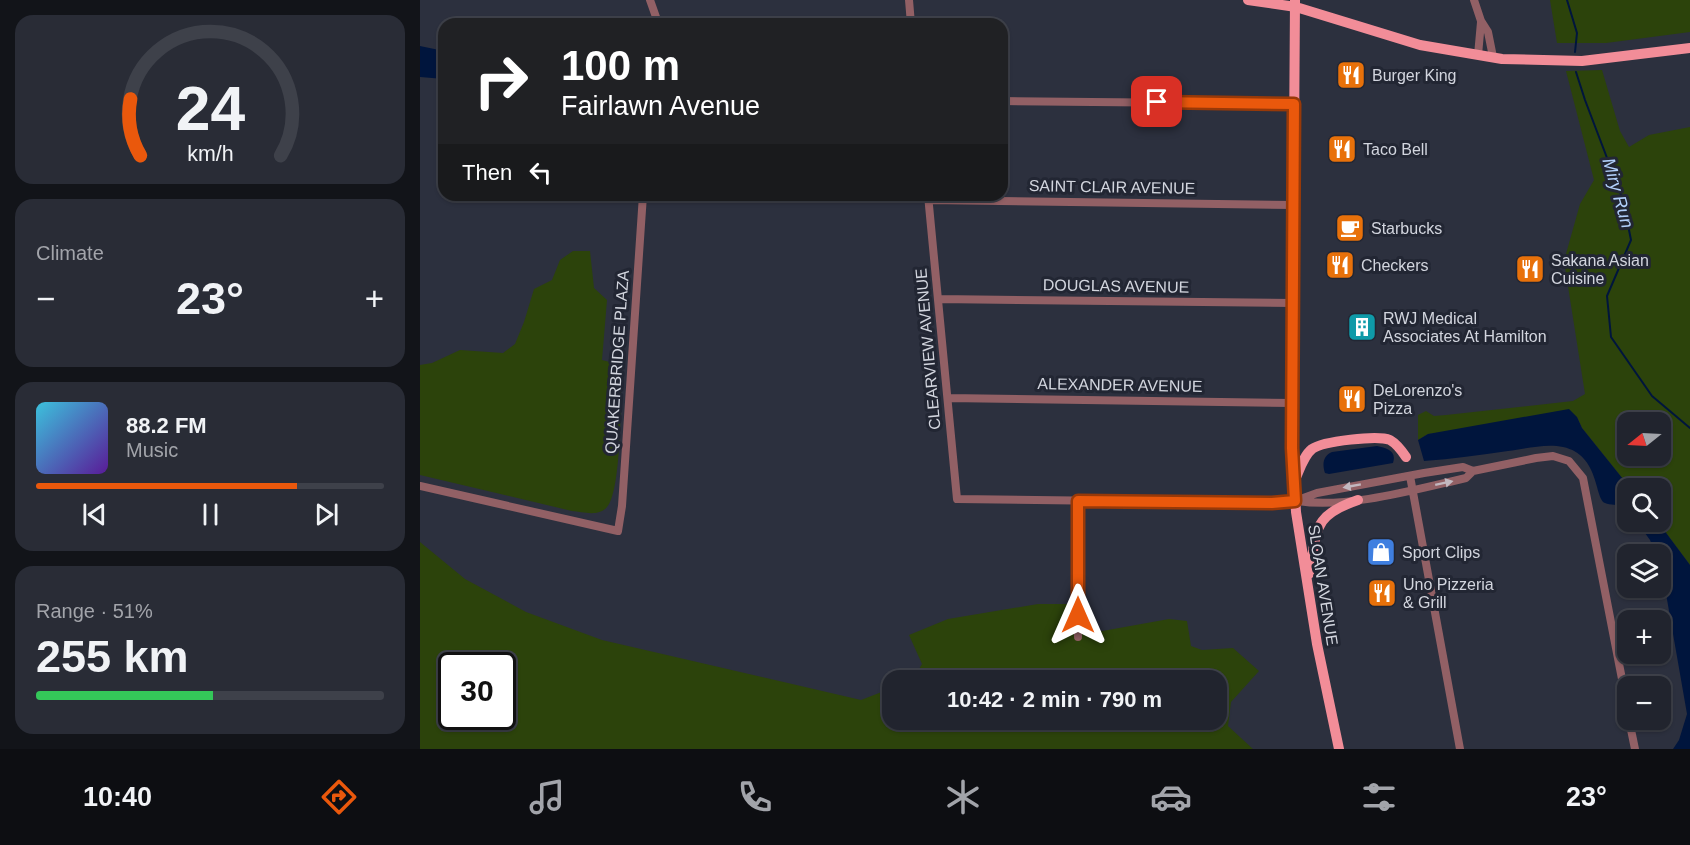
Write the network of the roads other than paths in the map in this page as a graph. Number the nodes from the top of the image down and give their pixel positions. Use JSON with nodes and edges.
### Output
{"nodes":[{"id":1,"x":650,"y":0,"type":"edge"},
{"id":2,"x":909,"y":0,"type":"edge"},
{"id":3,"x":1248,"y":0,"type":"edge"},
{"id":4,"x":1474,"y":0,"type":"edge"},
{"id":5,"x":1295,"y":4,"type":"edge"},
{"id":6,"x":656,"y":18,"type":"edge"},
{"id":7,"x":910,"y":18,"type":"edge"},
{"id":8,"x":1481,"y":21,"type":"junction"},
{"id":9,"x":1690,"y":48,"type":"edge"},
{"id":10,"x":1478,"y":55,"type":"junction"},
{"id":11,"x":1493,"y":57,"type":"junction"},
{"id":12,"x":1008,"y":101,"type":"edge"},
{"id":13,"x":1294,"y":104,"type":"junction"},
{"id":14,"x":1008,"y":199,"type":"edge"},
{"id":15,"x":643,"y":201,"type":"edge"},
{"id":16,"x":928,"y":201,"type":"edge"},
{"id":17,"x":1294,"y":205,"type":"junction"},
{"id":18,"x":938,"y":299,"type":"junction"},
{"id":19,"x":1293,"y":303,"type":"junction"},
{"id":20,"x":948,"y":398,"type":"junction"},
{"id":21,"x":1292,"y":403,"type":"junction"},
{"id":22,"x":1407,"y":457,"type":"dead end"},
{"id":23,"x":1473,"y":471,"type":"junction"},
{"id":24,"x":1410,"y":476,"type":"junction"},
{"id":25,"x":1293,"y":483,"type":"junction"},
{"id":26,"x":420,"y":486,"type":"edge"},
{"id":27,"x":1412,"y":490,"type":"junction"},
{"id":28,"x":1358,"y":500,"type":"junction"},
{"id":29,"x":1078,"y":501,"type":"junction"},
{"id":30,"x":1295,"y":501,"type":"junction"},
{"id":31,"x":1307,"y":584,"type":"junction"},
{"id":32,"x":1078,"y":637,"type":"dead end"},
{"id":33,"x":1621,"y":676,"type":"edge"},
{"id":34,"x":1631,"y":730,"type":"edge"},
{"id":35,"x":1337,"y":749,"type":"edge"},
{"id":36,"x":1460,"y":749,"type":"edge"},
{"id":37,"x":1635,"y":749,"type":"edge"}],
"edges":[{"from":1,"to":6,"type":"street"},
{"from":2,"to":7,"type":"street"},
{"from":3,"to":5,"type":"main road"},
{"from":4,"to":8,"type":"street"},
{"from":5,"to":10,"type":"main road"},
{"from":5,"to":13,"type":"main road","name":"SLOAN AVENUE"},
{"from":8,"to":10,"type":"street"},
{"from":8,"to":11,"type":"street"},
{"from":9,"to":11,"type":"main road"},
{"from":10,"to":11,"type":"main road"},
{"from":12,"to":13,"type":"street"},
{"from":13,"to":17,"type":"main road","name":"SLOAN AVENUE"},
{"from":14,"to":17,"type":"street","name":"SAINT CLAIR AVENUE"},
{"from":15,"to":26,"type":"street","name":"QUAKERBRIDGE PLAZA"},
{"from":16,"to":18,"type":"street","name":"CLEARVIEW AVENUE"},
{"from":17,"to":19,"type":"main road","name":"SLOAN AVENUE"},
{"from":18,"to":19,"type":"street","name":"DOUGLAS AVENUE"},
{"from":18,"to":20,"type":"street","name":"CLEARVIEW AVENUE"},
{"from":19,"to":21,"type":"main road","name":"SLOAN AVENUE"},
{"from":20,"to":21,"type":"street","name":"ALEXANDER AVENUE"},
{"from":20,"to":29,"type":"street","name":"CLEARVIEW AVENUE"},
{"from":21,"to":25,"type":"main road","name":"SLOAN AVENUE"},
{"from":22,"to":25,"type":"main road"},
{"from":23,"to":24,"type":"street"},
{"from":27,"to":23,"type":"street","one_way":true},
{"from":23,"to":33,"type":"street"},
{"from":24,"to":27,"type":"street"},
{"from":24,"to":30,"type":"street","one_way":true},
{"from":25,"to":30,"type":"main road","name":"SLOAN AVENUE"},
{"from":27,"to":28,"type":"street"},
{"from":27,"to":36,"type":"street"},
{"from":28,"to":30,"type":"street"},
{"from":28,"to":31,"type":"main road"},
{"from":29,"to":30,"type":"street"},
{"from":29,"to":32,"type":"street"},
{"from":30,"to":31,"type":"main road","name":"SLOAN AVENUE"},
{"from":31,"to":35,"type":"main road","name":"SLOAN AVENUE"},
{"from":34,"to":37,"type":"street"}]}
